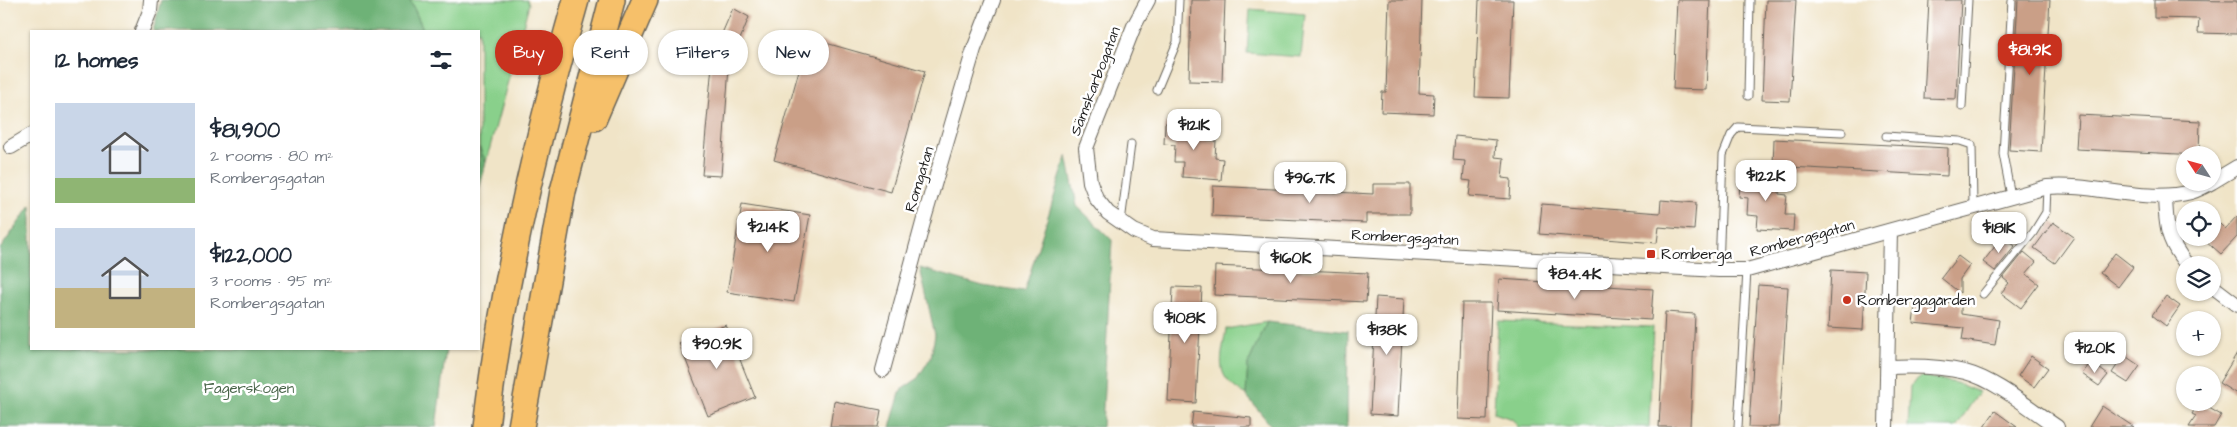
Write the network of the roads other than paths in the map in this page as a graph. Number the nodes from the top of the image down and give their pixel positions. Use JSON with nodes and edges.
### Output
{"nodes":[{"id":1,"x":151,"y":0,"type":"edge"},
{"id":2,"x":572,"y":0,"type":"edge"},
{"id":3,"x":576,"y":0,"type":"edge"},
{"id":4,"x":612,"y":0,"type":"edge"},
{"id":5,"x":645,"y":0,"type":"edge"},
{"id":6,"x":993,"y":0,"type":"edge"},
{"id":7,"x":1148,"y":0,"type":"edge"},
{"id":8,"x":1179,"y":0,"type":"edge"},
{"id":9,"x":1750,"y":0,"type":"edge"},
{"id":10,"x":1968,"y":0,"type":"edge"},
{"id":11,"x":2012,"y":0,"type":"edge"},
{"id":12,"x":142,"y":30,"type":"edge"},
{"id":13,"x":564,"y":44,"type":"junction"},
{"id":14,"x":1157,"y":90,"type":"dead end"},
{"id":15,"x":1748,"y":96,"type":"dead end"},
{"id":16,"x":1962,"y":107,"type":"dead end"},
{"id":17,"x":1842,"y":132,"type":"dead end"},
{"id":18,"x":30,"y":136,"type":"edge"},
{"id":19,"x":1886,"y":136,"type":"dead end"},
{"id":20,"x":1131,"y":144,"type":"dead end"},
{"id":21,"x":11,"y":147,"type":"dead end"},
{"id":22,"x":1086,"y":148,"type":"joint"},
{"id":23,"x":2237,"y":167,"type":"edge"},
{"id":24,"x":2221,"y":179,"type":"edge"},
{"id":25,"x":2047,"y":187,"type":"junction"},
{"id":26,"x":563,"y":191,"type":"junction"},
{"id":27,"x":2194,"y":191,"type":"edge"},
{"id":28,"x":2011,"y":196,"type":"junction"},
{"id":29,"x":2164,"y":196,"type":"junction"},
{"id":30,"x":1973,"y":206,"type":"junction"},
{"id":31,"x":1121,"y":222,"type":"junction"},
{"id":32,"x":1890,"y":231,"type":"junction"},
{"id":33,"x":2180,"y":256,"type":"edge"},
{"id":34,"x":1719,"y":270,"type":"junction"},
{"id":35,"x":1747,"y":270,"type":"junction"},
{"id":36,"x":2221,"y":293,"type":"edge"},
{"id":37,"x":1983,"y":294,"type":"dead end"},
{"id":38,"x":2237,"y":305,"type":"edge"},
{"id":39,"x":1889,"y":367,"type":"junction"},
{"id":40,"x":883,"y":370,"type":"dead end"},
{"id":41,"x":486,"y":427,"type":"edge"},
{"id":42,"x":521,"y":427,"type":"edge"},
{"id":43,"x":1738,"y":427,"type":"edge"},
{"id":44,"x":1886,"y":427,"type":"edge"},
{"id":45,"x":2057,"y":427,"type":"edge"}],
"edges":[{"from":1,"to":12,"type":"street"},
{"from":2,"to":13,"type":"highway"},
{"from":3,"to":13,"type":"highway"},
{"from":4,"to":26,"type":"highway"},
{"from":5,"to":26,"type":"highway"},
{"from":6,"to":40,"type":"street","name":"Romgatan"},
{"from":7,"to":22,"type":"street","name":"Sämskarbogatan"},
{"from":8,"to":14,"type":"lane"},
{"from":9,"to":15,"type":"lane"},
{"from":10,"to":16,"type":"lane"},
{"from":11,"to":28,"type":"lane"},
{"from":13,"to":41,"type":"highway"},
{"from":17,"to":34,"type":"lane"},
{"from":18,"to":21,"type":"street"},
{"from":19,"to":30,"type":"lane"},
{"from":20,"to":31,"type":"lane"},
{"from":22,"to":31,"type":"street","name":"Rombergsgatan"},
{"from":23,"to":24,"type":"street","name":"Rombergsgatan"},
{"from":25,"to":28,"type":"street","name":"Rombergsgatan"},
{"from":25,"to":29,"type":"street","name":"Rombergsgatan"},
{"from":25,"to":37,"type":"lane"},
{"from":26,"to":42,"type":"highway"},
{"from":27,"to":29,"type":"street","name":"Rombergsgatan"},
{"from":28,"to":30,"type":"street","name":"Rombergsgatan"},
{"from":29,"to":33,"type":"street"},
{"from":30,"to":32,"type":"street","name":"Rombergsgatan"},
{"from":31,"to":34,"type":"street","name":"Rombergsgatan"},
{"from":32,"to":35,"type":"street","name":"Rombergsgatan"},
{"from":32,"to":39,"type":"street"},
{"from":34,"to":35,"type":"street","name":"Rombergsgatan"},
{"from":35,"to":43,"type":"lane"},
{"from":36,"to":38,"type":"street"},
{"from":39,"to":44,"type":"street"},
{"from":39,"to":45,"type":"street"}]}
